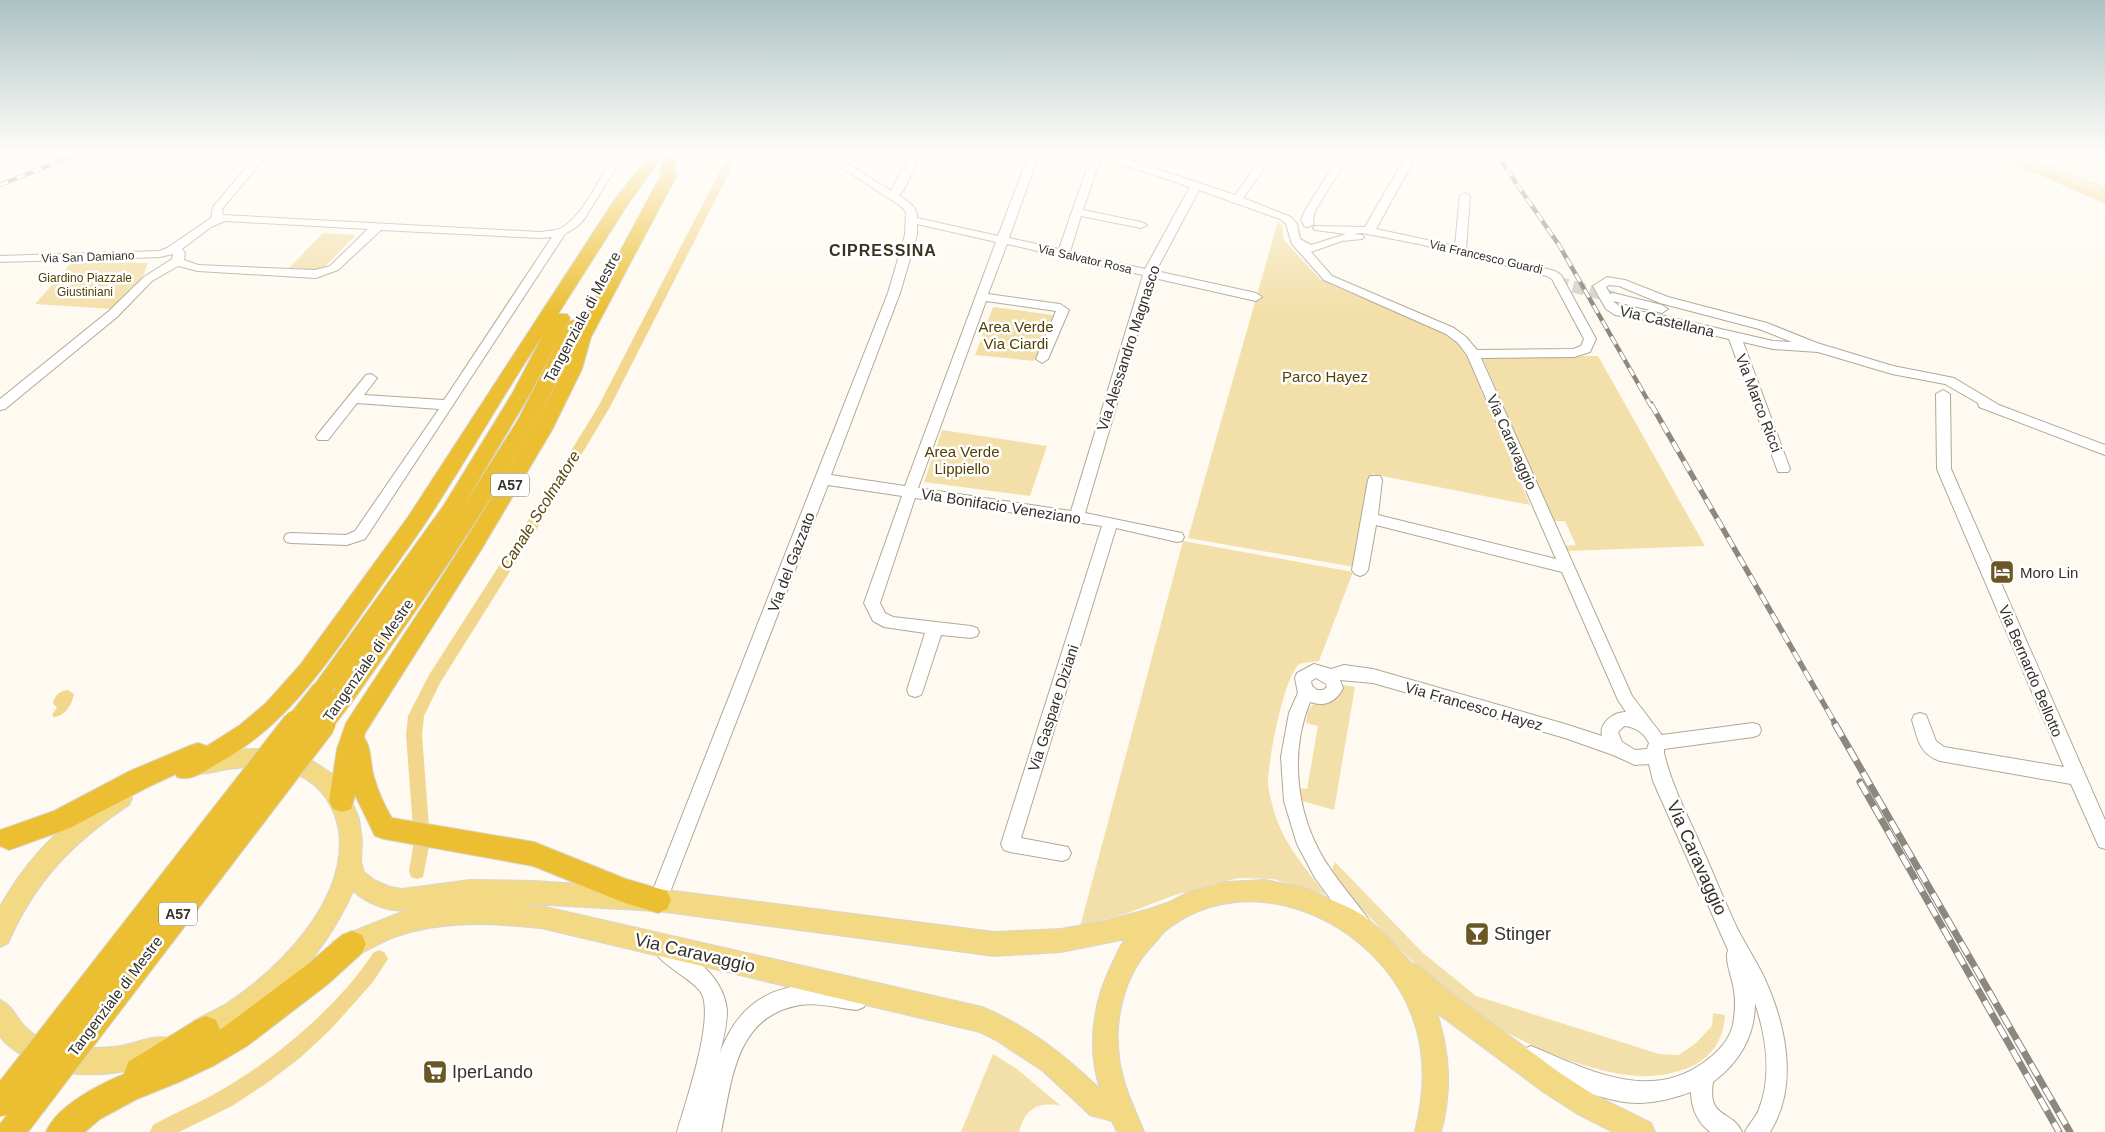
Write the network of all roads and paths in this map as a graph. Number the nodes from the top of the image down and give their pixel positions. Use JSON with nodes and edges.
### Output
{"nodes":[{"id":1,"x":219,"y":207,"type":"edge"},
{"id":2,"x":586,"y":207,"type":"edge"},
{"id":3,"x":618,"y":207,"type":"edge"},
{"id":4,"x":637,"y":207,"type":"edge"},
{"id":5,"x":652,"y":207,"type":"edge"},
{"id":6,"x":907,"y":207,"type":"edge"},
{"id":7,"x":1014,"y":207,"type":"edge"},
{"id":8,"x":1079,"y":207,"type":"edge"},
{"id":9,"x":1184,"y":207,"type":"edge"},
{"id":10,"x":1262,"y":207,"type":"joint"},
{"id":11,"x":1387,"y":207,"type":"edge"},
{"id":12,"x":1464,"y":207,"type":"edge"},
{"id":13,"x":1311,"y":209,"type":"joint"},
{"id":14,"x":1077,"y":212,"type":"junction"},
{"id":15,"x":1283,"y":212,"type":"junction"},
{"id":16,"x":217,"y":219,"type":"junction"},
{"id":17,"x":913,"y":220,"type":"junction"},
{"id":18,"x":1141,"y":225,"type":"dead end"},
{"id":19,"x":378,"y":226,"type":"junction"},
{"id":20,"x":1314,"y":227,"type":"junction"},
{"id":21,"x":561,"y":232,"type":"junction"},
{"id":22,"x":1373,"y":235,"type":"junction"},
{"id":23,"x":1295,"y":238,"type":"junction"},
{"id":24,"x":1002,"y":240,"type":"junction"},
{"id":25,"x":1329,"y":244,"type":"junction"},
{"id":26,"x":1460,"y":251,"type":"junction"},
{"id":27,"x":160,"y":254,"type":"junction"},
{"id":28,"x":1063,"y":254,"type":"junction"},
{"id":29,"x":177,"y":255,"type":"junction"},
{"id":30,"x":0,"y":259,"type":"edge"},
{"id":31,"x":1316,"y":264,"type":"junction"},
{"id":32,"x":1148,"y":273,"type":"junction"},
{"id":33,"x":148,"y":279,"type":"junction"},
{"id":34,"x":1556,"y":282,"type":"tunnel mouth"},
{"id":35,"x":982,"y":297,"type":"junction"},
{"id":36,"x":1256,"y":297,"type":"dead end"},
{"id":37,"x":1613,"y":297,"type":"tunnel mouth"},
{"id":38,"x":1735,"y":337,"type":"junction"},
{"id":39,"x":1817,"y":347,"type":"junction"},
{"id":40,"x":1473,"y":354,"type":"junction"},
{"id":41,"x":1042,"y":360,"type":"dead end"},
{"id":42,"x":371,"y":378,"type":"dead end"},
{"id":43,"x":1945,"y":388,"type":"junction"},
{"id":44,"x":355,"y":399,"type":"junction"},
{"id":45,"x":448,"y":405,"type":"junction"},
{"id":46,"x":0,"y":406,"type":"edge"},
{"id":47,"x":324,"y":437,"type":"dead end"},
{"id":48,"x":2105,"y":450,"type":"edge"},
{"id":49,"x":1784,"y":469,"type":"dead end"},
{"id":50,"x":823,"y":479,"type":"junction"},
{"id":51,"x":1375,"y":480,"type":"dead end"},
{"id":52,"x":910,"y":492,"type":"junction"},
{"id":53,"x":1076,"y":518,"type":"junction"},
{"id":54,"x":1370,"y":518,"type":"junction"},
{"id":55,"x":1111,"y":522,"type":"junction"},
{"id":56,"x":1177,"y":537,"type":"dead end"},
{"id":57,"x":291,"y":538,"type":"dead end"},
{"id":58,"x":1567,"y":567,"type":"junction"},
{"id":59,"x":1360,"y":570,"type":"dead end"},
{"id":60,"x":935,"y":628,"type":"junction"},
{"id":61,"x":971,"y":632,"type":"dead end"},
{"id":62,"x":915,"y":690,"type":"dead end"},
{"id":63,"x":333,"y":693,"type":"junction"},
{"id":64,"x":285,"y":698,"type":"junction"},
{"id":65,"x":1626,"y":700,"type":"junction"},
{"id":66,"x":363,"y":716,"type":"junction"},
{"id":67,"x":1622,"y":719,"type":"junction"},
{"id":68,"x":1920,"y":720,"type":"dead end"},
{"id":69,"x":1645,"y":725,"type":"junction"},
{"id":70,"x":1753,"y":730,"type":"dead end"},
{"id":71,"x":1617,"y":749,"type":"junction"},
{"id":72,"x":1651,"y":751,"type":"junction"},
{"id":73,"x":186,"y":769,"type":"junction"},
{"id":74,"x":2077,"y":777,"type":"junction"},
{"id":75,"x":123,"y":797,"type":"junction"},
{"id":76,"x":342,"y":801,"type":"junction"},
{"id":77,"x":5,"y":838,"type":"edge"},
{"id":78,"x":2105,"y":841,"type":"edge"},
{"id":79,"x":1062,"y":853,"type":"dead end"},
{"id":80,"x":350,"y":863,"type":"junction"},
{"id":81,"x":658,"y":900,"type":"junction"},
{"id":82,"x":1170,"y":913,"type":"junction"},
{"id":83,"x":1365,"y":932,"type":"junction"},
{"id":84,"x":0,"y":936,"type":"edge"},
{"id":85,"x":1732,"y":939,"type":"junction"},
{"id":86,"x":652,"y":942,"type":"junction"},
{"id":87,"x":352,"y":944,"type":"junction"},
{"id":88,"x":1393,"y":959,"type":"junction"},
{"id":89,"x":257,"y":997,"type":"junction"},
{"id":90,"x":930,"y":1007,"type":"junction"},
{"id":91,"x":0,"y":1012,"type":"edge"},
{"id":92,"x":206,"y":1030,"type":"junction"},
{"id":93,"x":1479,"y":1030,"type":"junction"},
{"id":94,"x":1703,"y":1078,"type":"junction"},
{"id":95,"x":0,"y":1103,"type":"edge"},
{"id":96,"x":89,"y":1109,"type":"junction"},
{"id":97,"x":1120,"y":1109,"type":"junction"},
{"id":98,"x":11,"y":1132,"type":"edge"},
{"id":99,"x":61,"y":1132,"type":"edge"},
{"id":100,"x":688,"y":1132,"type":"edge"},
{"id":101,"x":710,"y":1132,"type":"edge"},
{"id":102,"x":1131,"y":1132,"type":"edge"},
{"id":103,"x":1428,"y":1132,"type":"edge"},
{"id":104,"x":1642,"y":1132,"type":"edge"},
{"id":105,"x":1731,"y":1132,"type":"edge"},
{"id":106,"x":1756,"y":1132,"type":"edge"}],
"edges":[{"from":1,"to":16,"type":"street"},
{"from":2,"to":21,"type":"street"},
{"from":3,"to":64,"type":"highway"},
{"from":4,"to":63,"type":"highway","name":"Tangenziale di Mestre","number":"A57"},
{"from":5,"to":66,"type":"highway","number":"A57"},
{"from":6,"to":17,"type":"street"},
{"from":7,"to":24,"type":"street"},
{"from":8,"to":14,"type":"street"},
{"from":9,"to":32,"type":"street","name":"Via Alessandro Magnasco"},
{"from":10,"to":15,"type":"street"},
{"from":10,"to":23,"type":"street"},
{"from":11,"to":22,"type":"street"},
{"from":12,"to":26,"type":"street"},
{"from":13,"to":15,"type":"street"},
{"from":13,"to":20,"type":"street"},
{"from":14,"to":18,"type":"street"},
{"from":14,"to":28,"type":"street"},
{"from":15,"to":20,"type":"street"},
{"from":16,"to":19,"type":"street"},
{"from":16,"to":29,"type":"street"},
{"from":17,"to":24,"type":"street","name":"Via Salvator Rosa"},
{"from":17,"to":50,"type":"street","name":"Via del Gazzato"},
{"from":19,"to":21,"type":"street"},
{"from":19,"to":29,"type":"street"},
{"from":20,"to":22,"type":"street","name":"Via Francesco Guardi"},
{"from":20,"to":23,"type":"street"},
{"from":20,"to":25,"type":"street"},
{"from":21,"to":45,"type":"street"},
{"from":22,"to":25,"type":"street"},
{"from":22,"to":26,"type":"street","name":"Via Francesco Guardi"},
{"from":22,"to":34,"type":"street"},
{"from":23,"to":25,"type":"street"},
{"from":23,"to":31,"type":"street","name":"Via Caravaggio"},
{"from":24,"to":28,"type":"street","name":"Via Salvator Rosa"},
{"from":24,"to":35,"type":"street"},
{"from":25,"to":31,"type":"street"},
{"from":26,"to":40,"type":"street","name":"Via Francesco Guardi"},
{"from":27,"to":29,"type":"street","name":"Via San Damiano"},
{"from":27,"to":30,"type":"street","name":"Via San Damiano"},
{"from":27,"to":33,"type":"street"},
{"from":28,"to":32,"type":"street","name":"Via Salvator Rosa"},
{"from":29,"to":33,"type":"street"},
{"from":31,"to":40,"type":"street","name":"Via Caravaggio"},
{"from":32,"to":36,"type":"street","name":"Via Salvator Rosa"},
{"from":32,"to":53,"type":"street","name":"Via Alessandro Magnasco"},
{"from":33,"to":46,"type":"street"},
{"from":35,"to":41,"type":"street"},
{"from":35,"to":52,"type":"street"},
{"from":37,"to":39,"type":"street","name":"Via Castellana"},
{"from":38,"to":39,"type":"street","name":"Via Castellana"},
{"from":38,"to":39,"type":"street","name":"Via Castellana"},
{"from":38,"to":49,"type":"street","name":"Via Marco Ricci"},
{"from":39,"to":43,"type":"street","name":"Via Castellana"},
{"from":40,"to":58,"type":"street","name":"Via Caravaggio"},
{"from":42,"to":44,"type":"street"},
{"from":43,"to":48,"type":"street","name":"Via Castellana"},
{"from":43,"to":74,"type":"street","name":"Via Bernardo Bellotto"},
{"from":44,"to":45,"type":"street"},
{"from":44,"to":47,"type":"street"},
{"from":45,"to":57,"type":"street"},
{"from":50,"to":52,"type":"street","name":"Via Bonifacio Veneziano"},
{"from":50,"to":81,"type":"street","name":"Via del Gazzato"},
{"from":51,"to":54,"type":"street"},
{"from":52,"to":53,"type":"street","name":"Via Bonifacio Veneziano"},
{"from":52,"to":60,"type":"street"},
{"from":53,"to":55,"type":"street","name":"Via Bonifacio Veneziano"},
{"from":54,"to":58,"type":"street"},
{"from":54,"to":59,"type":"street"},
{"from":55,"to":56,"type":"street","name":"Via Bonifacio Veneziano"},
{"from":55,"to":79,"type":"street","name":"Via Gaspare Diziani"},
{"from":58,"to":65,"type":"street","name":"Via Caravaggio"},
{"from":60,"to":61,"type":"street"},
{"from":60,"to":62,"type":"street"},
{"from":63,"to":95,"type":"highway","name":"Tangenziale di Mestre","number":"A57","bridge":true},
{"from":63,"to":98,"type":"highway","name":"Tangenziale di Mestre","number":"A57","bridge":true},
{"from":64,"to":73,"type":"highway"},
{"from":64,"to":77,"type":"highway"},
{"from":65,"to":67,"type":"street"},
{"from":65,"to":69,"type":"street","name":"Via Caravaggio"},
{"from":66,"to":76,"type":"highway","number":"A57"},
{"from":66,"to":81,"type":"highway"},
{"from":67,"to":69,"type":"street"},
{"from":67,"to":71,"type":"street"},
{"from":68,"to":74,"type":"street"},
{"from":69,"to":72,"type":"street","name":"Via Caravaggio"},
{"from":70,"to":72,"type":"street"},
{"from":71,"to":72,"type":"street","name":"Via Caravaggio"},
{"from":71,"to":83,"type":"street","name":"Via Francesco Hayez"},
{"from":72,"to":85,"type":"street","name":"Via Caravaggio"},
{"from":73,"to":75,"type":"main road"},
{"from":73,"to":76,"type":"main road"},
{"from":74,"to":78,"type":"street","name":"Via Bernardo Bellotto"},
{"from":75,"to":77,"type":"main road"},
{"from":75,"to":84,"type":"main road"},
{"from":76,"to":80,"type":"main road"},
{"from":80,"to":81,"type":"main road"},
{"from":80,"to":89,"type":"main road"},
{"from":81,"to":82,"type":"main road"},
{"from":82,"to":83,"type":"main road"},
{"from":82,"to":97,"type":"main road"},
{"from":83,"to":88,"type":"main road"},
{"from":85,"to":94,"type":"street","name":"Via Caravaggio"},
{"from":85,"to":106,"type":"street","name":"Via Caravaggio"},
{"from":86,"to":87,"type":"main road","name":"Via Caravaggio"},
{"from":86,"to":90,"type":"main road","name":"Via Caravaggio"},
{"from":86,"to":100,"type":"street"},
{"from":87,"to":89,"type":"main road","name":"Via Caravaggio"},
{"from":87,"to":96,"type":"highway"},
{"from":88,"to":93,"type":"main road"},
{"from":88,"to":103,"type":"main road"},
{"from":89,"to":92,"type":"main road"},
{"from":90,"to":97,"type":"main road","name":"Via Caravaggio"},
{"from":90,"to":101,"type":"street"},
{"from":91,"to":92,"type":"main road"},
{"from":92,"to":96,"type":"highway"},
{"from":93,"to":94,"type":"street","name":"Via Caravaggio"},
{"from":93,"to":104,"type":"main road"},
{"from":94,"to":105,"type":"street"},
{"from":96,"to":99,"type":"highway"},
{"from":97,"to":102,"type":"main road"}]}
